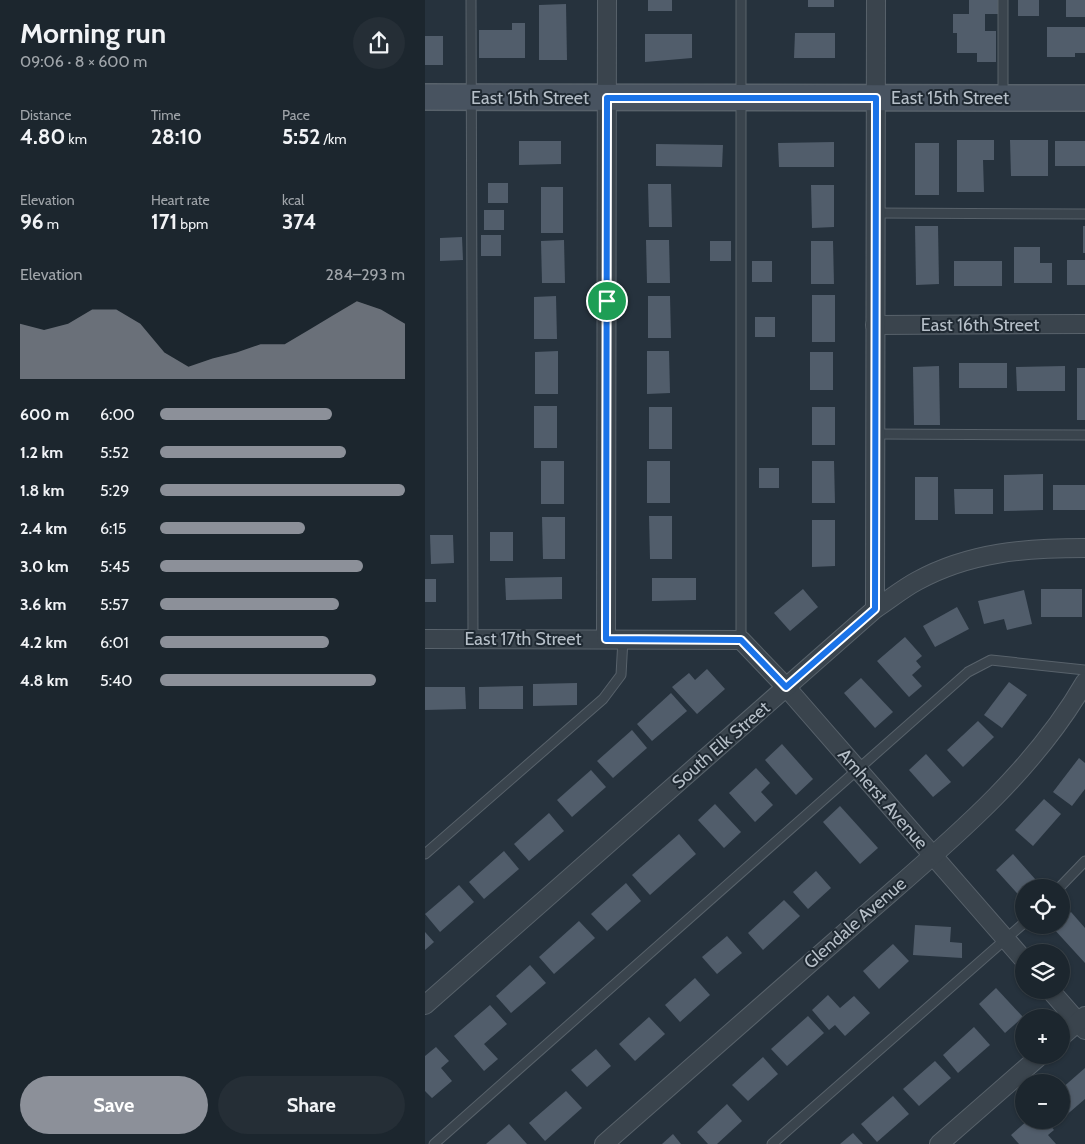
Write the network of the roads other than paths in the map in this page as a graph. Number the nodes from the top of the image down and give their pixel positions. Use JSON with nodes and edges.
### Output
{"nodes":[{"id":1,"x":471,"y":0,"type":"edge"},
{"id":2,"x":607,"y":0,"type":"edge"},
{"id":3,"x":741,"y":0,"type":"edge"},
{"id":4,"x":876,"y":0,"type":"edge"},
{"id":5,"x":1003,"y":0,"type":"edge"},
{"id":6,"x":425,"y":97,"type":"edge"},
{"id":7,"x":471,"y":97,"type":"junction"},
{"id":8,"x":607,"y":98,"type":"junction"},
{"id":9,"x":876,"y":98,"type":"junction"},
{"id":10,"x":1003,"y":98,"type":"junction"},
{"id":11,"x":1085,"y":98,"type":"edge"},
{"id":12,"x":741,"y":99,"type":"junction"},
{"id":13,"x":876,"y":213,"type":"junction"},
{"id":14,"x":1085,"y":214,"type":"edge"},
{"id":15,"x":1085,"y":324,"type":"edge"},
{"id":16,"x":875,"y":325,"type":"junction"},
{"id":17,"x":875,"y":434,"type":"junction"},
{"id":18,"x":1085,"y":435,"type":"edge"},
{"id":19,"x":1085,"y":548,"type":"edge"},
{"id":20,"x":875,"y":609,"type":"junction"},
{"id":21,"x":425,"y":639,"type":"edge"},
{"id":22,"x":615,"y":639,"type":"junction"},
{"id":23,"x":473,"y":640,"type":"junction"},
{"id":24,"x":741,"y":640,"type":"junction"},
{"id":25,"x":1085,"y":670,"type":"edge"},
{"id":26,"x":1085,"y":682,"type":"edge"},
{"id":27,"x":786,"y":687,"type":"junction"},
{"id":28,"x":859,"y":771,"type":"junction"},
{"id":29,"x":425,"y":854,"type":"edge"},
{"id":30,"x":933,"y":856,"type":"junction"},
{"id":31,"x":1085,"y":861,"type":"edge"},
{"id":32,"x":1068,"y":879,"type":"edge"},
{"id":33,"x":1015,"y":932,"type":"edge"},
{"id":34,"x":1007,"y":940,"type":"junction"},
{"id":35,"x":1015,"y":949,"type":"edge"},
{"id":36,"x":1059,"y":999,"type":"edge"},
{"id":37,"x":425,"y":1005,"type":"edge"},
{"id":38,"x":1083,"y":1023,"type":"edge"},
{"id":39,"x":1070,"y":1031,"type":"edge"},
{"id":40,"x":1031,"y":1064,"type":"edge"},
{"id":41,"x":434,"y":1144,"type":"edge"},
{"id":42,"x":604,"y":1144,"type":"edge"},
{"id":43,"x":772,"y":1144,"type":"edge"},
{"id":44,"x":939,"y":1144,"type":"edge"}],
"edges":[{"from":1,"to":7,"type":"lane"},
{"from":2,"to":8,"type":"street"},
{"from":3,"to":12,"type":"lane"},
{"from":4,"to":9,"type":"street"},
{"from":5,"to":10,"type":"lane"},
{"from":6,"to":7,"type":"main road","name":"East 15th Street"},
{"from":7,"to":8,"type":"main road","name":"East 15th Street"},
{"from":7,"to":23,"type":"lane"},
{"from":8,"to":12,"type":"main road","name":"East 15th Street"},
{"from":8,"to":22,"type":"street"},
{"from":9,"to":10,"type":"main road","name":"East 15th Street"},
{"from":9,"to":12,"type":"main road","name":"East 15th Street"},
{"from":9,"to":13,"type":"street"},
{"from":10,"to":11,"type":"main road","name":"East 15th Street"},
{"from":12,"to":24,"type":"lane"},
{"from":13,"to":14,"type":"lane"},
{"from":13,"to":16,"type":"street"},
{"from":15,"to":16,"type":"street","name":"East 16th Street"},
{"from":16,"to":17,"type":"street"},
{"from":17,"to":18,"type":"lane"},
{"from":17,"to":20,"type":"street"},
{"from":19,"to":20,"type":"street","name":"South Elk Street"},
{"from":20,"to":27,"type":"street","name":"South Elk Street"},
{"from":21,"to":23,"type":"street","name":"East 17th Street"},
{"from":22,"to":23,"type":"street","name":"East 17th Street"},
{"from":22,"to":24,"type":"street","name":"East 17th Street"},
{"from":22,"to":29,"type":"lane"},
{"from":24,"to":27,"type":"street","name":"Amherst Avenue"},
{"from":25,"to":28,"type":"lane"},
{"from":26,"to":30,"type":"street","name":"Glendale Avenue"},
{"from":27,"to":28,"type":"street","name":"Amherst Avenue"},
{"from":27,"to":37,"type":"street","name":"South Elk Street"},
{"from":28,"to":30,"type":"street","name":"Amherst Avenue"},
{"from":28,"to":41,"type":"lane"},
{"from":30,"to":34,"type":"street","name":"Amherst Avenue"},
{"from":30,"to":42,"type":"street","name":"Glendale Avenue"},
{"from":31,"to":32,"type":"lane"},
{"from":33,"to":34,"type":"lane"},
{"from":34,"to":35,"type":"street","name":"Amherst Avenue"},
{"from":34,"to":43,"type":"lane"},
{"from":36,"to":38,"type":"street"},
{"from":38,"to":39,"type":"street"},
{"from":40,"to":44,"type":"street"}]}
